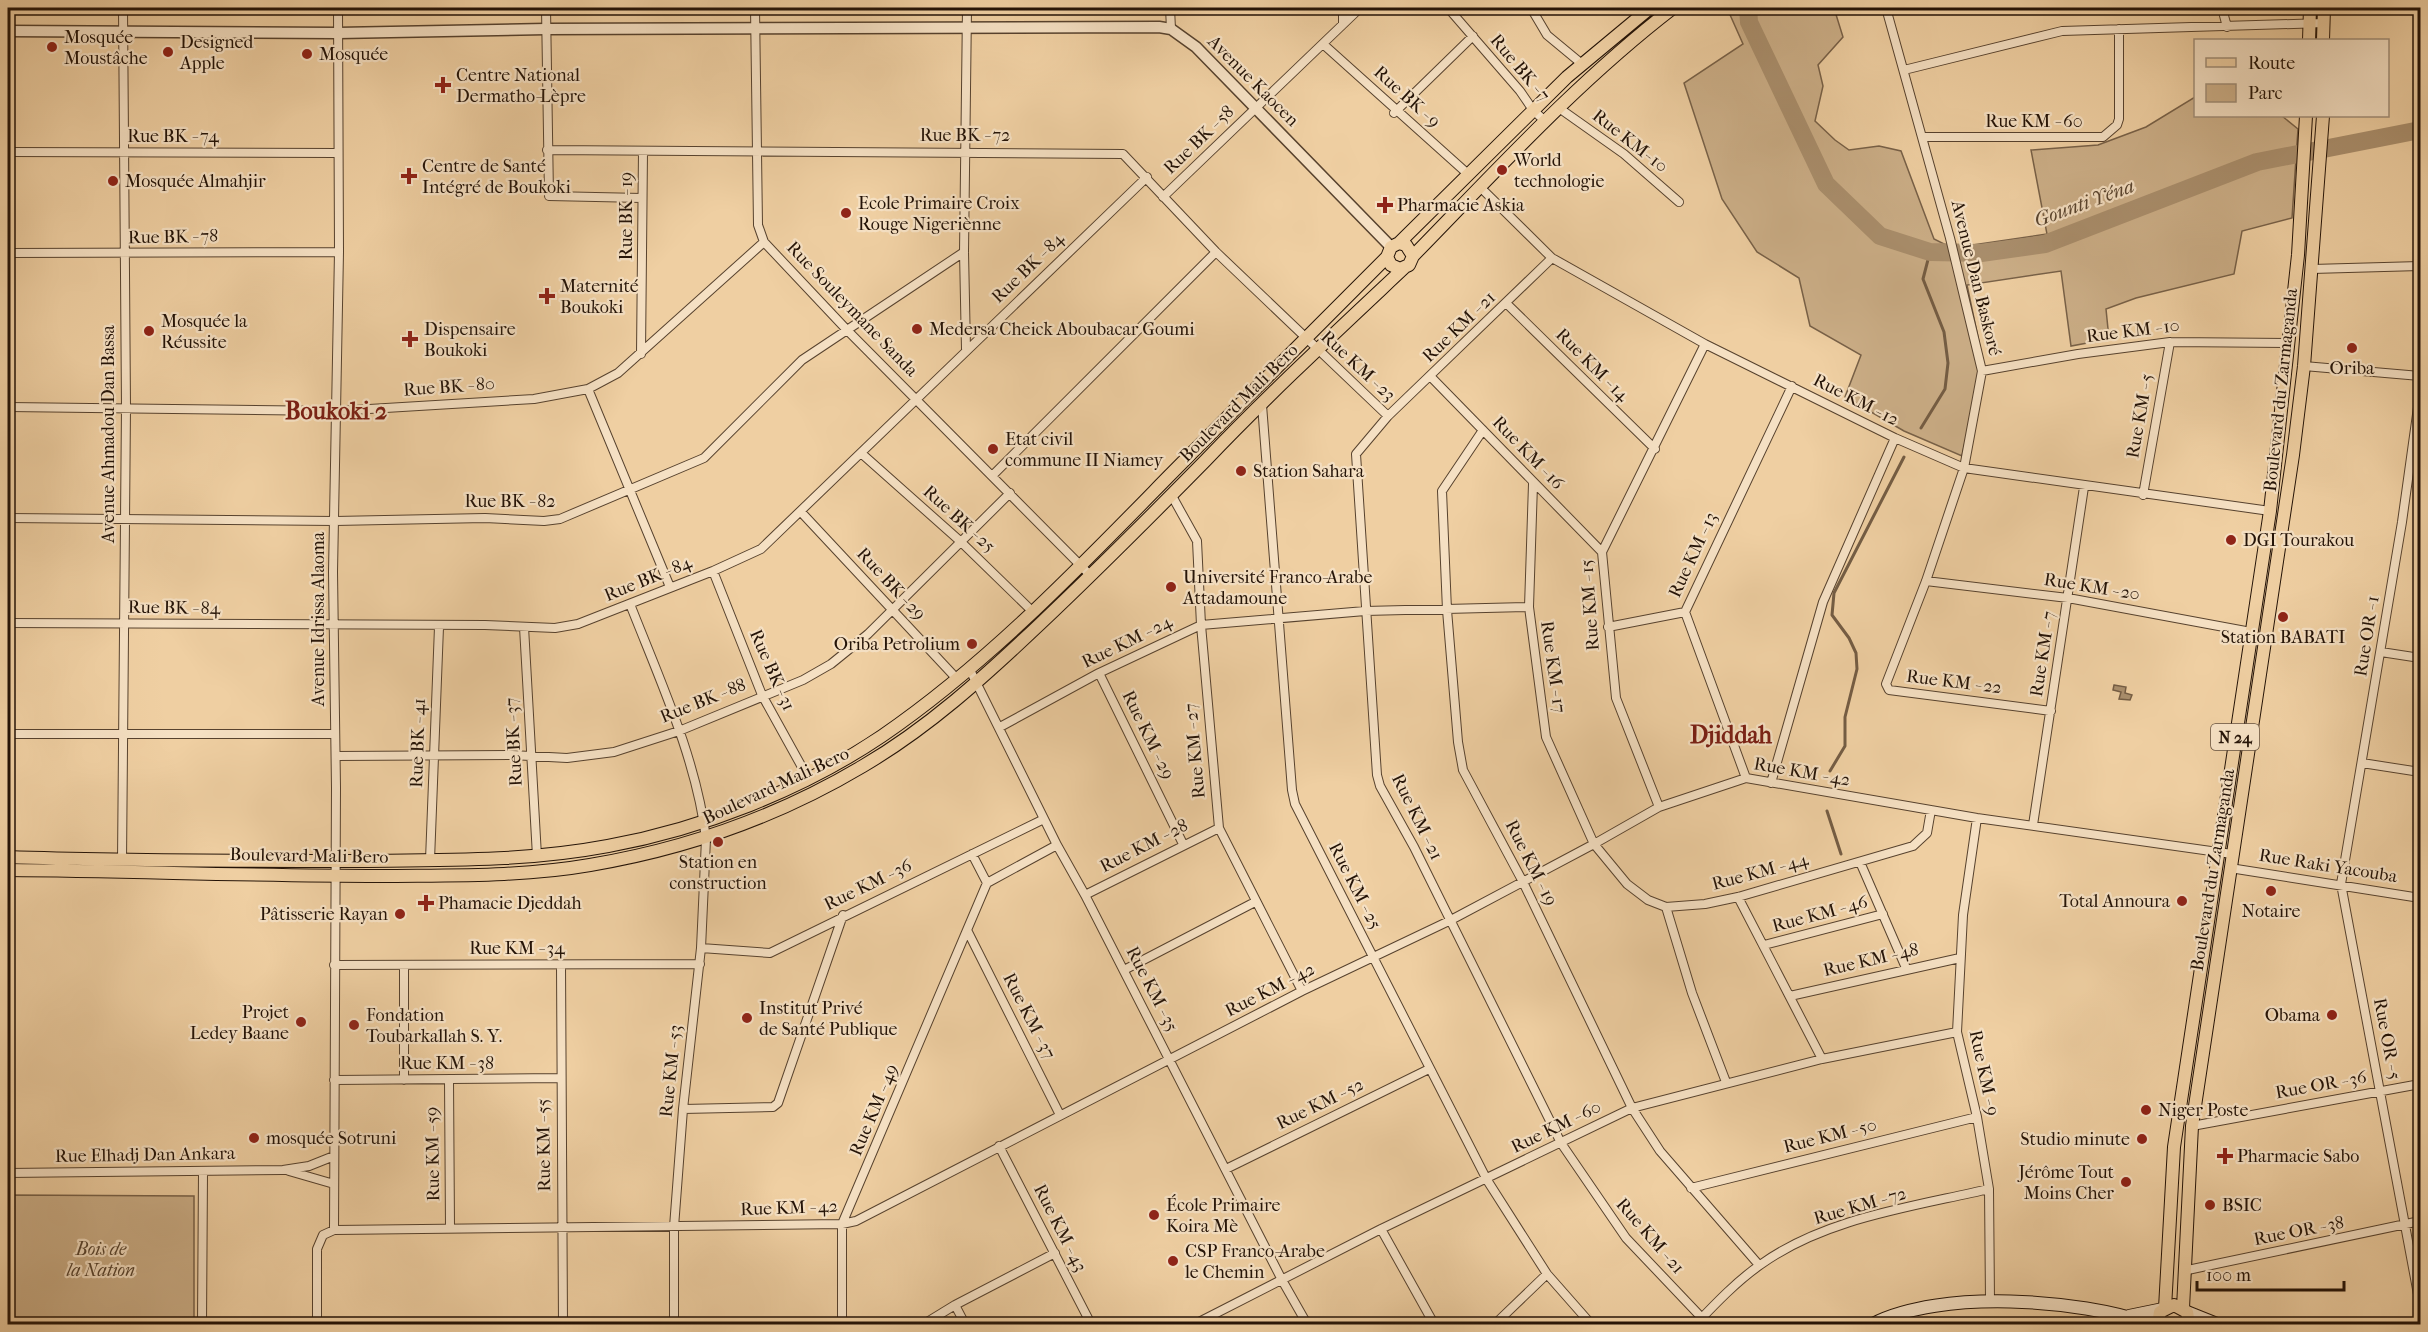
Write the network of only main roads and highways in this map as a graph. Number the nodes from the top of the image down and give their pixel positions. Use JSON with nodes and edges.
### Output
{"nodes":[{"id":1,"x":1650,"y":8,"type":"edge"},
{"id":2,"x":1673,"y":8,"type":"edge"},
{"id":3,"x":2310,"y":8,"type":"edge"},
{"id":4,"x":2324,"y":8,"type":"edge"},
{"id":5,"x":2308,"y":39,"type":"edge"},
{"id":6,"x":2324,"y":39,"type":"edge"},
{"id":7,"x":2306,"y":117,"type":"edge"},
{"id":8,"x":2323,"y":117,"type":"edge"},
{"id":9,"x":1392,"y":249,"type":"junction"},
{"id":10,"x":1413,"y":256,"type":"junction"},
{"id":11,"x":1404,"y":268,"type":"junction"},
{"id":12,"x":1212,"y":433,"type":"junction"},
{"id":13,"x":1224,"y":442,"type":"junction"},
{"id":14,"x":1194,"y":451,"type":"junction"},
{"id":15,"x":2277,"y":451,"type":"junction"},
{"id":16,"x":2293,"y":455,"type":"junction"},
{"id":17,"x":1204,"y":462,"type":"junction"},
{"id":18,"x":8,"y":857,"type":"edge"},
{"id":19,"x":8,"y":870,"type":"edge"},
{"id":20,"x":2164,"y":1309,"type":"junction"},
{"id":21,"x":2186,"y":1315,"type":"edge"},
{"id":22,"x":2128,"y":1316,"type":"junction"},
{"id":23,"x":1873,"y":1324,"type":"edge"},
{"id":24,"x":2150,"y":1324,"type":"edge"},
{"id":25,"x":2158,"y":1324,"type":"edge"},
{"id":26,"x":2217,"y":1324,"type":"edge"}],
"edges":[{"from":1,"to":9,"type":"main road","name":"Boulevard Mali Bero"},
{"from":2,"to":10,"type":"main road"},
{"from":3,"to":5,"type":"main road"},
{"from":4,"to":6,"type":"main road"},
{"from":7,"to":15,"type":"main road","name":"Boulevard du Zarmaganda","number":"N 24"},
{"from":8,"to":16,"type":"main road","name":"Boulevard du Zarmaganda","number":"N 24"},
{"from":9,"to":10,"type":"main road"},
{"from":9,"to":11,"type":"main road"},
{"from":9,"to":12,"type":"main road","name":"Boulevard Mali Bero"},
{"from":10,"to":11,"type":"main road"},
{"from":11,"to":13,"type":"main road","name":"Boulevard Mali Bero"},
{"from":12,"to":13,"type":"main road"},
{"from":12,"to":14,"type":"main road","name":"Boulevard Mali Bero"},
{"from":13,"to":17,"type":"main road","name":"Boulevard Mali Bero"},
{"from":14,"to":17,"type":"main road"},
{"from":14,"to":18,"type":"main road","name":"Boulevard Mali Bero"},
{"from":15,"to":16,"type":"main road"},
{"from":15,"to":20,"type":"main road","name":"Boulevard du Zarmaganda","number":"N 24"},
{"from":16,"to":21,"type":"main road","name":"Boulevard du Zarmaganda","number":"N 24"},
{"from":17,"to":19,"type":"main road","name":"Boulevard Mali Bero"},
{"from":20,"to":21,"type":"main road"},
{"from":20,"to":22,"type":"main road"},
{"from":20,"to":25,"type":"main road","name":"Boulevard du Zarmaganda"},
{"from":21,"to":26,"type":"main road"},
{"from":22,"to":23,"type":"main road"},
{"from":22,"to":24,"type":"main road"}]}
